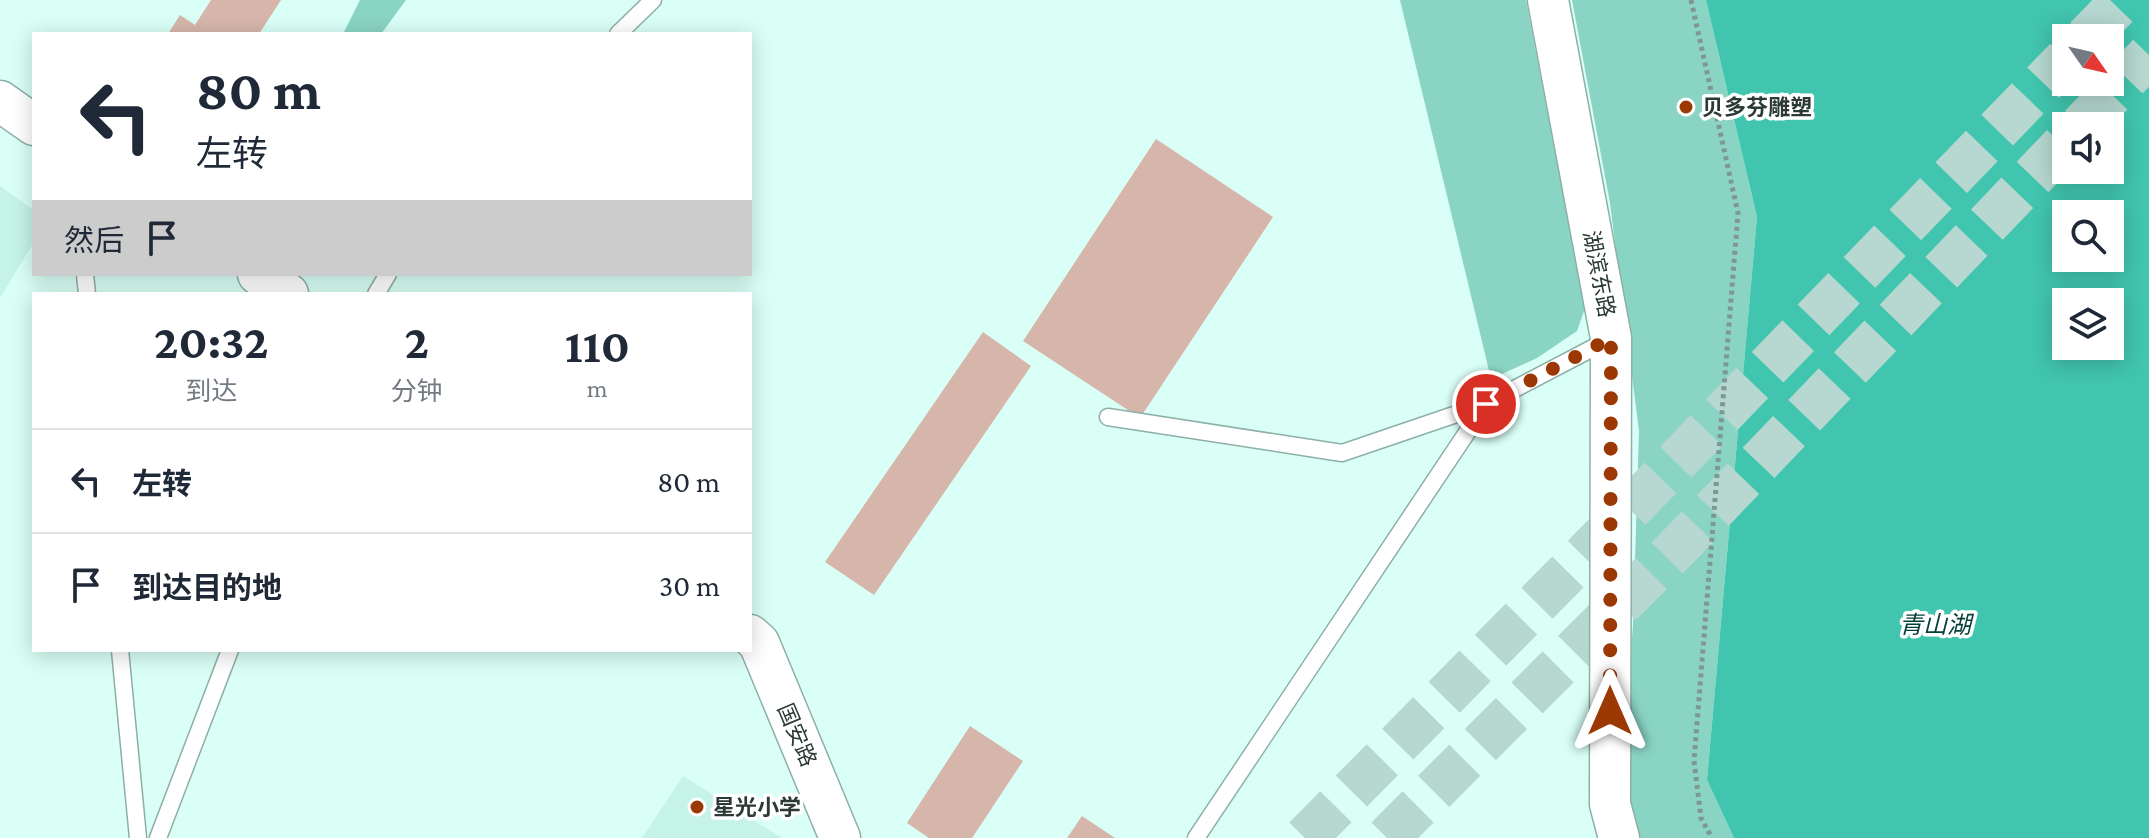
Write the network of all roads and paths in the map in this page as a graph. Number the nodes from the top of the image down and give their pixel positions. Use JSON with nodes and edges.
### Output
{"nodes":[{"id":1,"x":653,"y":0,"type":"edge"},
{"id":2,"x":1548,"y":0,"type":"edge"},
{"id":3,"x":1691,"y":0,"type":"edge"},
{"id":4,"x":620,"y":32,"type":"edge"},
{"id":5,"x":0,"y":101,"type":"edge"},
{"id":6,"x":32,"y":124,"type":"edge"},
{"id":7,"x":261,"y":276,"type":"edge"},
{"id":8,"x":285,"y":292,"type":"edge"},
{"id":9,"x":1611,"y":338,"type":"junction"},
{"id":10,"x":1486,"y":404,"type":"junction"},
{"id":11,"x":1108,"y":417,"type":"dead end"},
{"id":12,"x":752,"y":637,"type":"edge"},
{"id":13,"x":120,"y":652,"type":"edge"},
{"id":14,"x":229,"y":652,"type":"edge"},
{"id":15,"x":138,"y":838,"type":"edge"},
{"id":16,"x":158,"y":838,"type":"edge"},
{"id":17,"x":840,"y":838,"type":"edge"},
{"id":18,"x":1196,"y":838,"type":"edge"},
{"id":19,"x":1619,"y":838,"type":"edge"},
{"id":20,"x":1712,"y":838,"type":"edge"}],
"edges":[{"from":1,"to":4,"type":"lane"},
{"from":2,"to":9,"type":"street","name":"湖滨东路"},
{"from":3,"to":20,"type":"path"},
{"from":5,"to":6,"type":"street"},
{"from":7,"to":8,"type":"street"},
{"from":9,"to":10,"type":"lane"},
{"from":9,"to":19,"type":"street","name":"湖滨东路"},
{"from":10,"to":11,"type":"lane"},
{"from":10,"to":18,"type":"lane"},
{"from":12,"to":17,"type":"street","name":"国安路"},
{"from":13,"to":15,"type":"lane"},
{"from":14,"to":16,"type":"lane"}]}
